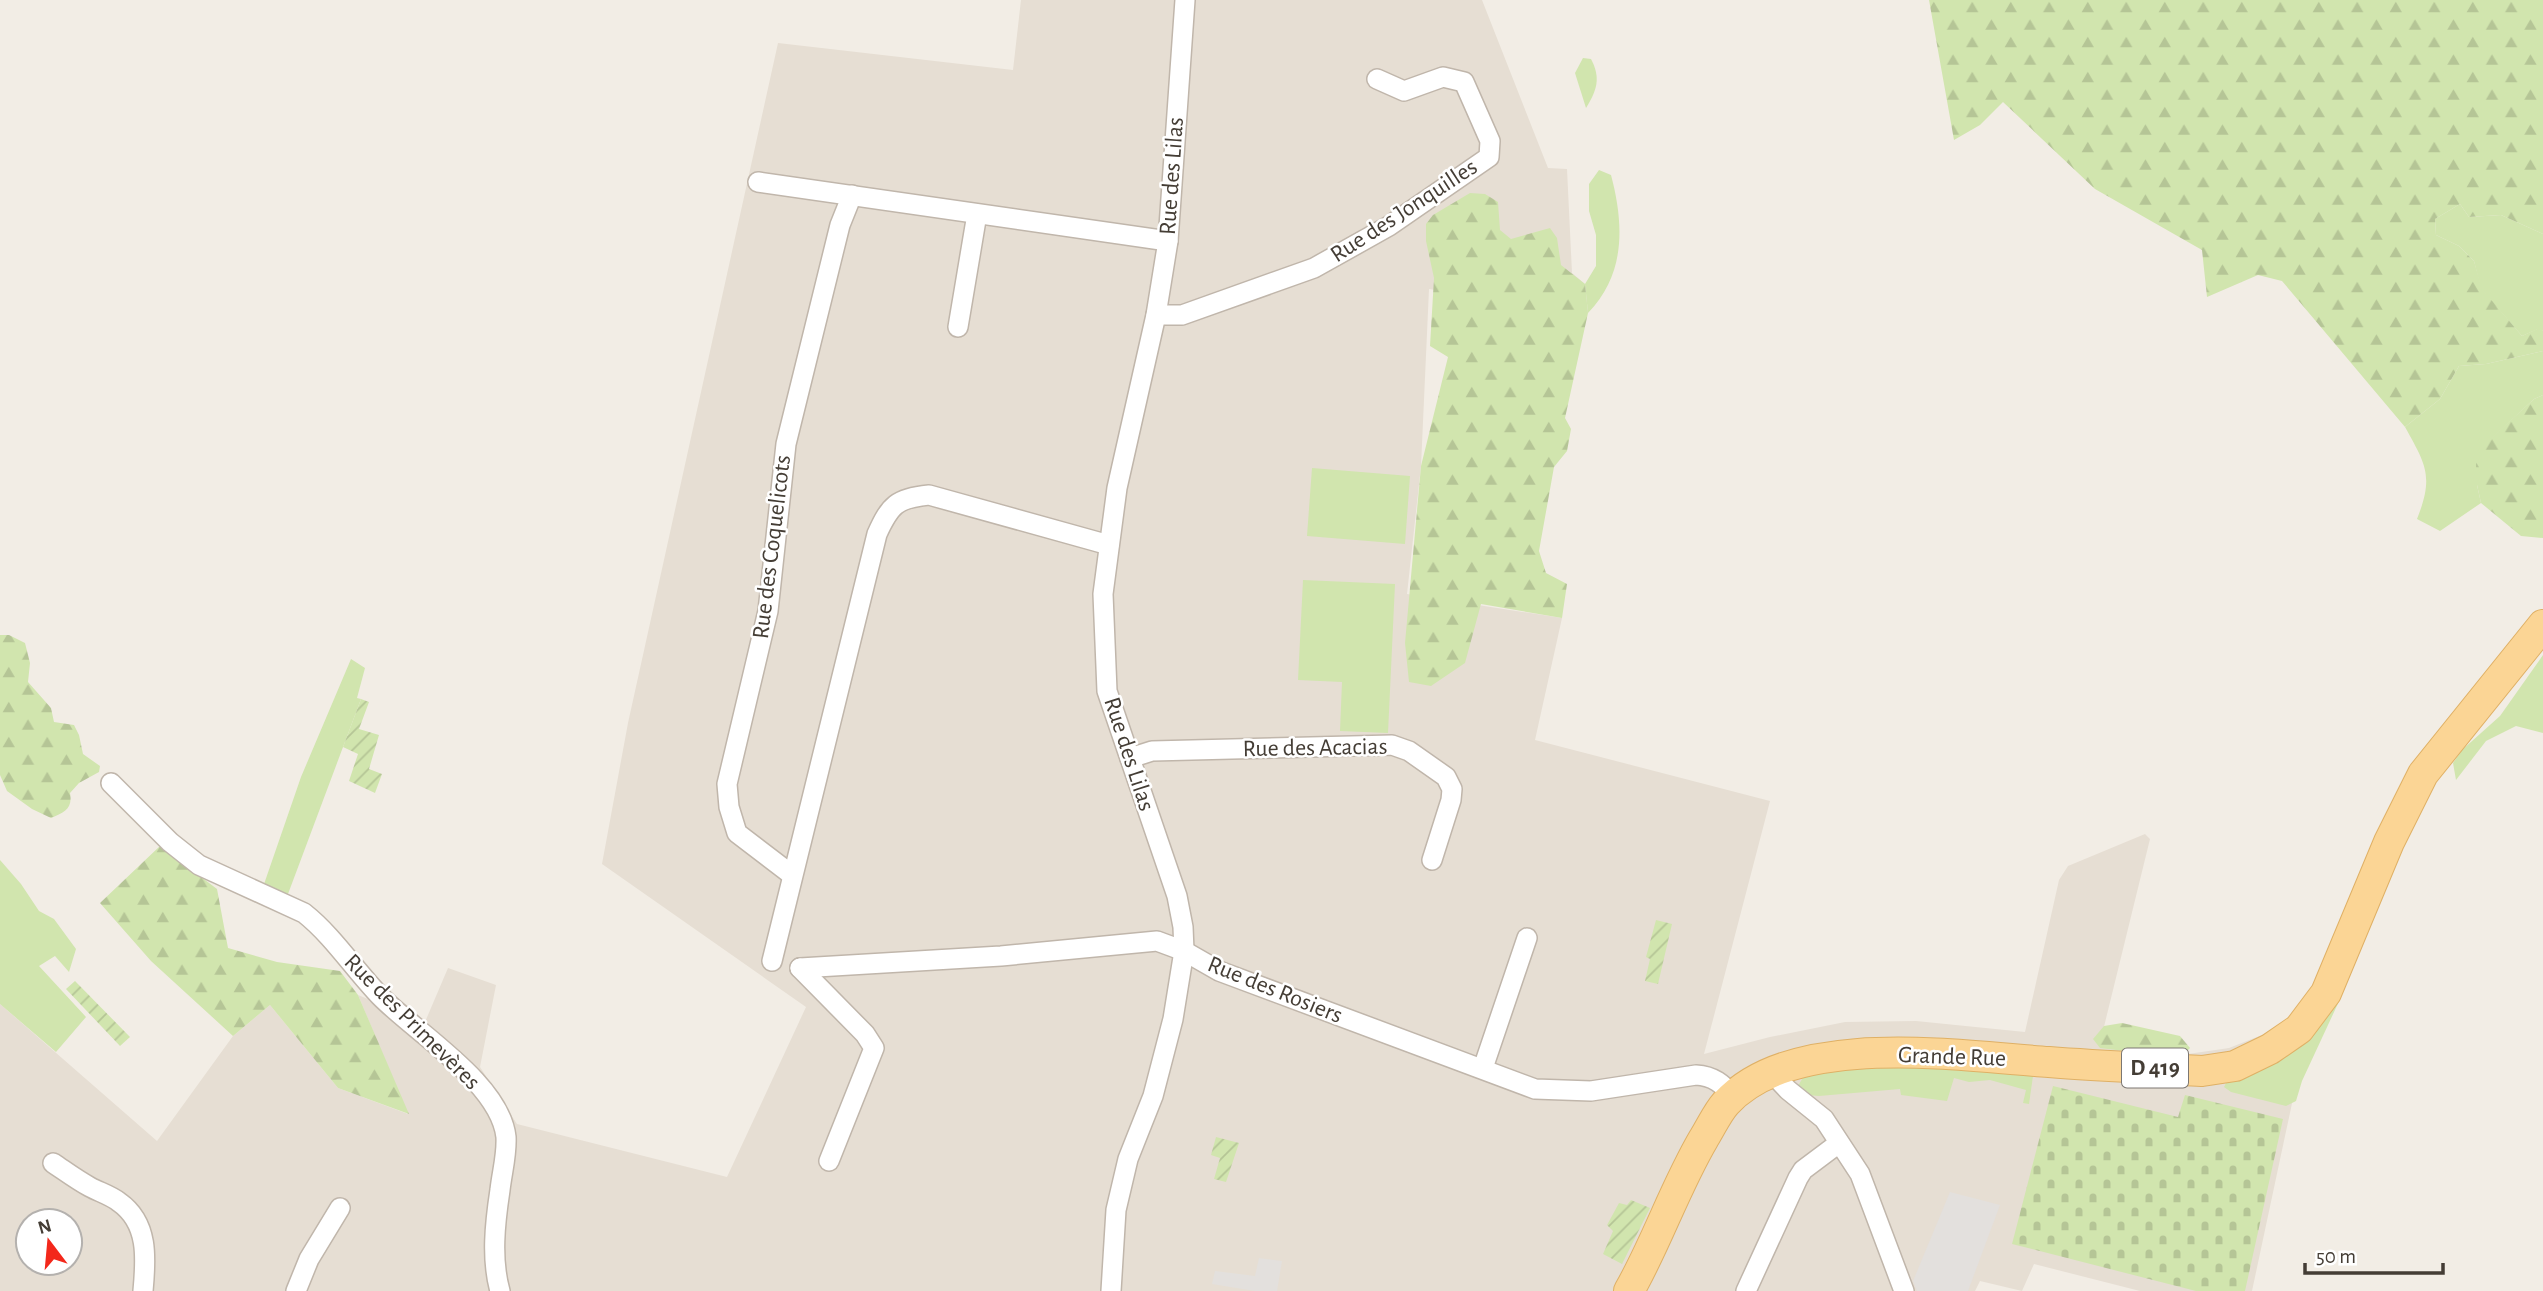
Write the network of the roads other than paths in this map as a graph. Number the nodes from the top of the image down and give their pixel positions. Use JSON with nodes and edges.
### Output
{"nodes":[{"id":1,"x":1185,"y":0,"type":"edge"},
{"id":2,"x":1377,"y":79,"type":"dead end"},
{"id":3,"x":758,"y":182,"type":"dead end"},
{"id":4,"x":852,"y":195,"type":"junction"},
{"id":5,"x":977,"y":214,"type":"junction"},
{"id":6,"x":1168,"y":241,"type":"junction"},
{"id":7,"x":1156,"y":315,"type":"junction"},
{"id":8,"x":958,"y":327,"type":"dead end"},
{"id":9,"x":1109,"y":545,"type":"junction"},
{"id":10,"x":2543,"y":625,"type":"edge"},
{"id":11,"x":1130,"y":758,"type":"junction"},
{"id":12,"x":111,"y":783,"type":"dead end"},
{"id":13,"x":1432,"y":860,"type":"dead end"},
{"id":14,"x":792,"y":875,"type":"junction"},
{"id":15,"x":1527,"y":939,"type":"dead end"},
{"id":16,"x":1184,"y":951,"type":"junction"},
{"id":17,"x":772,"y":961,"type":"dead end"},
{"id":18,"x":1483,"y":1068,"type":"junction"},
{"id":19,"x":1772,"y":1073,"type":"junction"},
{"id":20,"x":1734,"y":1096,"type":"junction"},
{"id":21,"x":1839,"y":1143,"type":"junction"},
{"id":22,"x":829,"y":1161,"type":"dead end"},
{"id":23,"x":54,"y":1163,"type":"dead end"},
{"id":24,"x":340,"y":1208,"type":"dead end"},
{"id":25,"x":143,"y":1291,"type":"edge"},
{"id":26,"x":296,"y":1291,"type":"edge"},
{"id":27,"x":500,"y":1291,"type":"edge"},
{"id":28,"x":1111,"y":1291,"type":"edge"},
{"id":29,"x":1629,"y":1291,"type":"edge"},
{"id":30,"x":1746,"y":1291,"type":"edge"},
{"id":31,"x":1903,"y":1291,"type":"edge"}],
"edges":[{"from":1,"to":6,"type":"street","name":"Rue des Lilas"},
{"from":2,"to":7,"type":"street","name":"Rue des Jonquilles"},
{"from":3,"to":4,"type":"street"},
{"from":4,"to":5,"type":"street"},
{"from":4,"to":14,"type":"street","name":"Rue des Coquelicots"},
{"from":5,"to":6,"type":"street"},
{"from":5,"to":8,"type":"street"},
{"from":6,"to":7,"type":"street","name":"Rue des Lilas"},
{"from":7,"to":9,"type":"street","name":"Rue des Lilas"},
{"from":9,"to":11,"type":"street","name":"Rue des Lilas"},
{"from":9,"to":14,"type":"street"},
{"from":10,"to":19,"type":"main road","name":"Grande Rue","number":"D 419"},
{"from":11,"to":13,"type":"street","name":"Rue des Acacias"},
{"from":11,"to":16,"type":"street","name":"Rue des Lilas"},
{"from":12,"to":27,"type":"street","name":"Rue des Primevères"},
{"from":14,"to":17,"type":"street"},
{"from":15,"to":18,"type":"street"},
{"from":16,"to":18,"type":"street","name":"Rue des Rosiers"},
{"from":16,"to":22,"type":"street","name":"Rue des Rosiers"},
{"from":16,"to":28,"type":"street","name":"Rue des Lilas"},
{"from":18,"to":20,"type":"street","name":"Rue des Rosiers"},
{"from":19,"to":20,"type":"main road","name":"Grande Rue","number":"D 419"},
{"from":19,"to":21,"type":"street"},
{"from":20,"to":29,"type":"main road","name":"Grande Rue","number":"D 419"},
{"from":21,"to":30,"type":"street"},
{"from":21,"to":31,"type":"street"},
{"from":23,"to":25,"type":"street"},
{"from":24,"to":26,"type":"street"}]}
